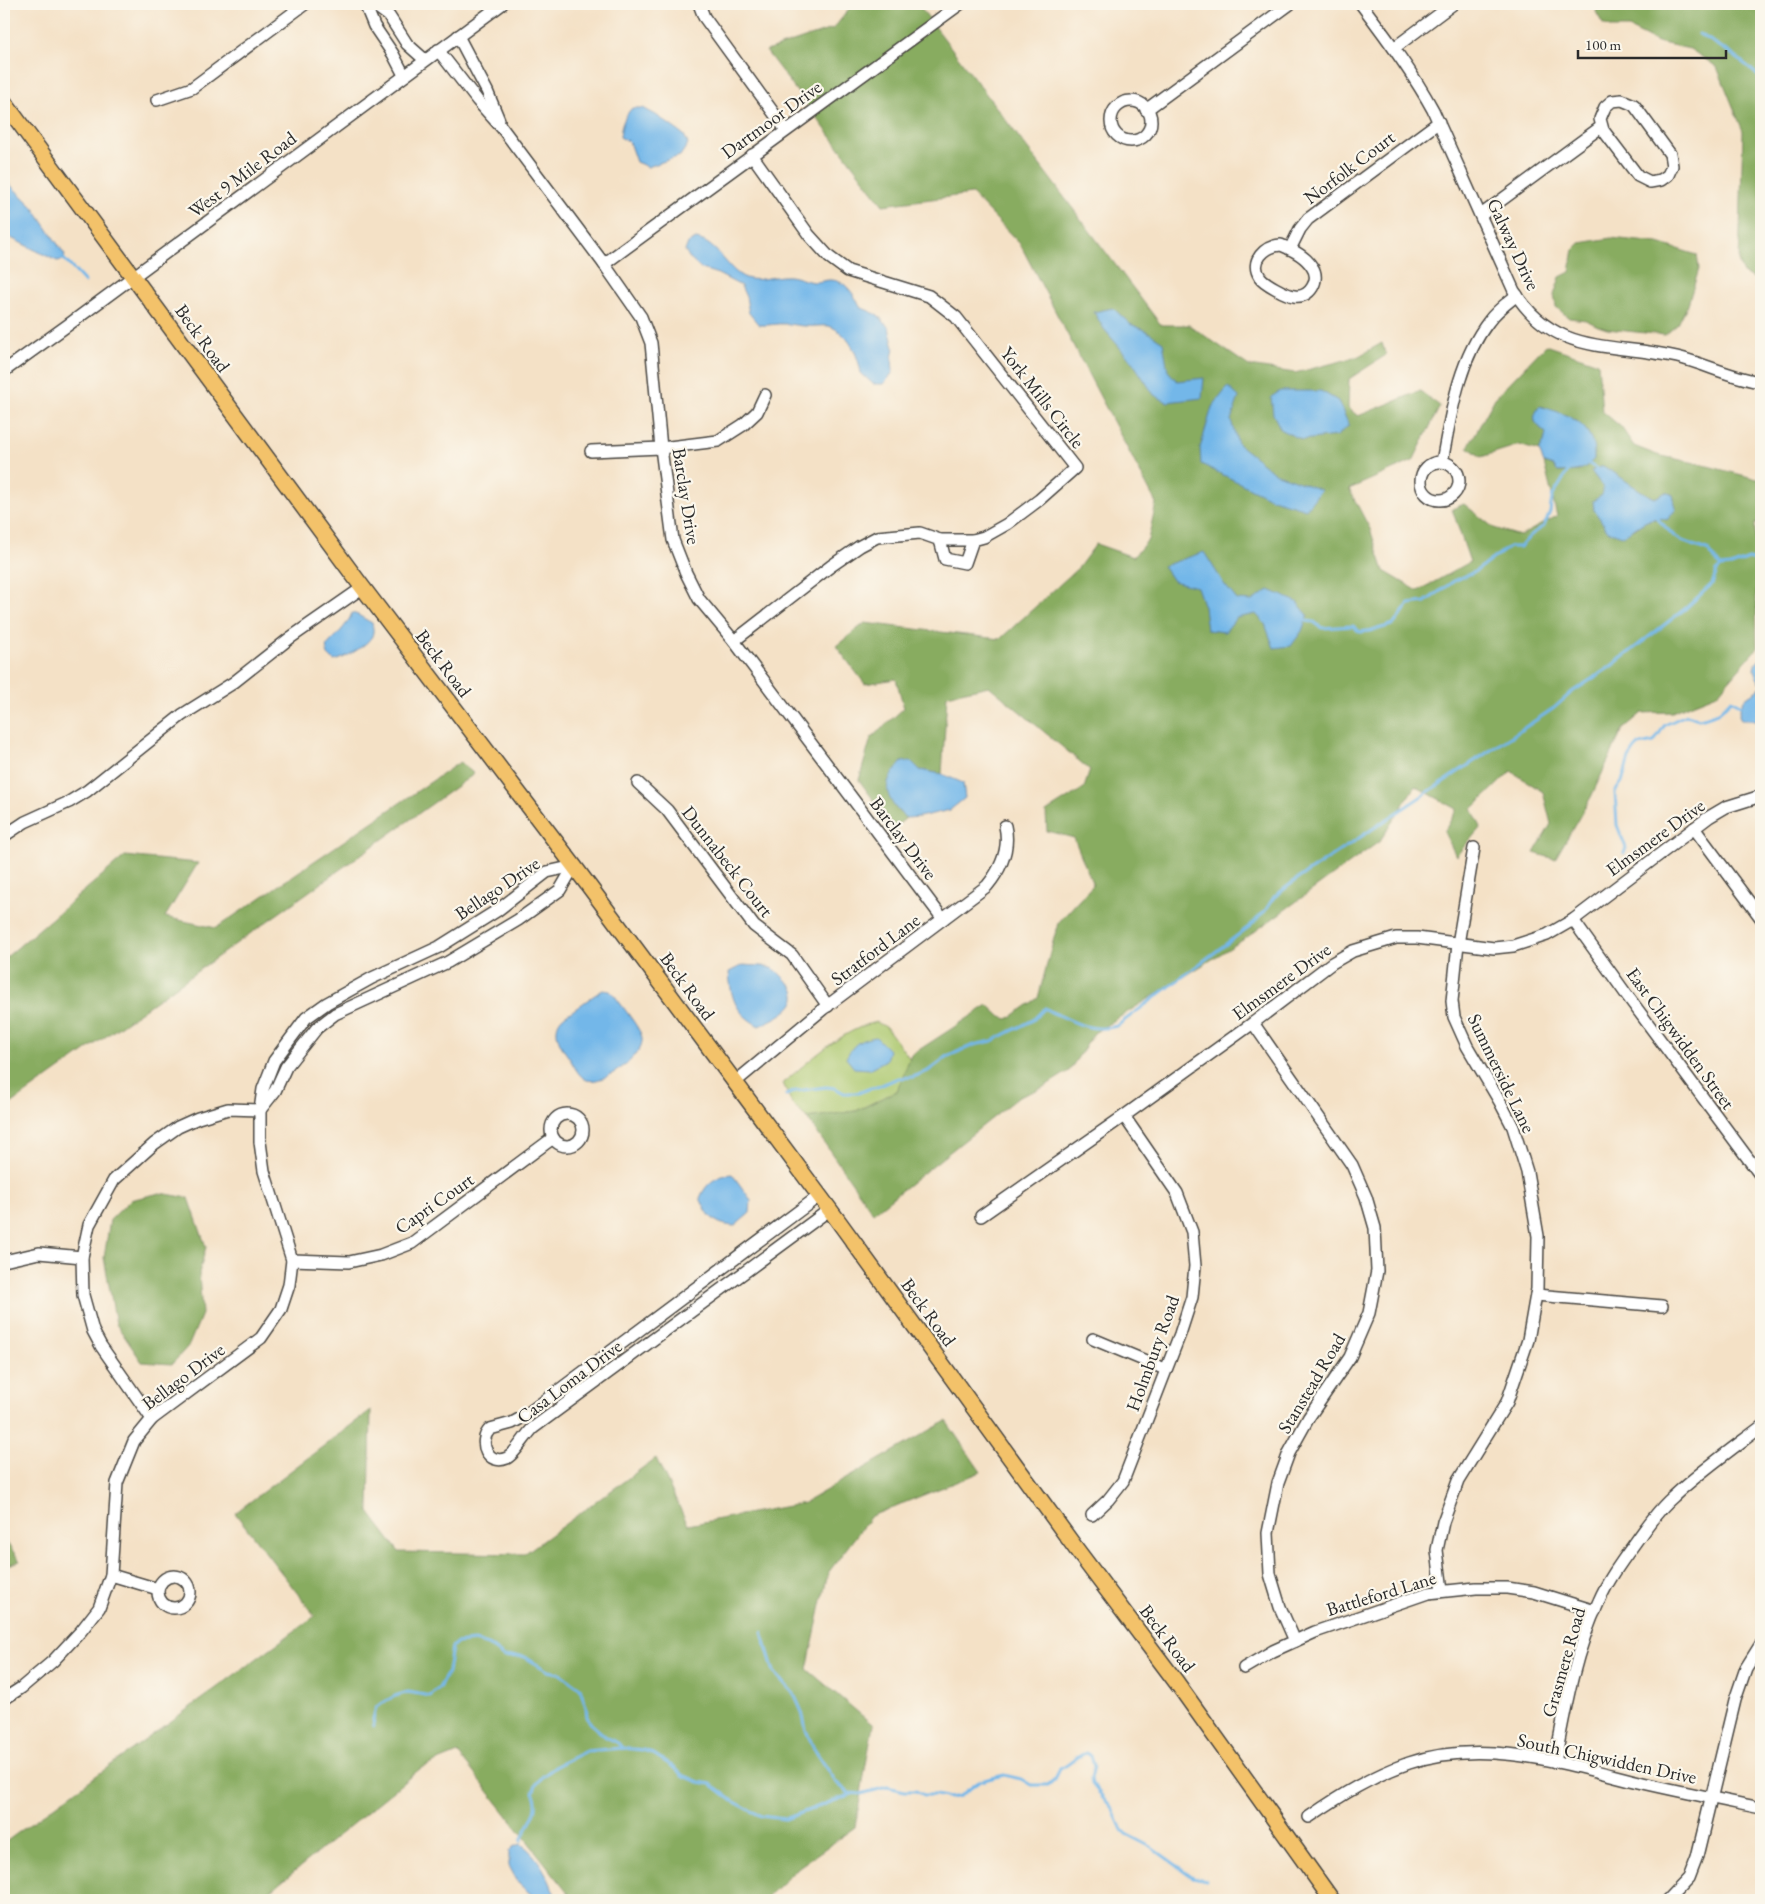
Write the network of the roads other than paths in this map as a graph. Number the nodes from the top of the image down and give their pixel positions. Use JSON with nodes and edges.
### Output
{"nodes":[{"id":1,"x":306,"y":4,"type":"edge"},
{"id":2,"x":365,"y":4,"type":"edge"},
{"id":3,"x":372,"y":4,"type":"edge"},
{"id":4,"x":502,"y":4,"type":"edge"},
{"id":5,"x":699,"y":4,"type":"edge"},
{"id":6,"x":960,"y":4,"type":"edge"},
{"id":7,"x":1290,"y":4,"type":"edge"},
{"id":8,"x":1361,"y":4,"type":"edge"},
{"id":9,"x":1453,"y":4,"type":"edge"},
{"id":10,"x":458,"y":36,"type":"junction"},
{"id":11,"x":1394,"y":48,"type":"junction"},
{"id":12,"x":438,"y":50,"type":"junction"},
{"id":13,"x":425,"y":60,"type":"junction"},
{"id":14,"x":404,"y":75,"type":"junction"},
{"id":15,"x":157,"y":100,"type":"dead end"},
{"id":16,"x":4,"y":102,"type":"edge"},
{"id":17,"x":1146,"y":110,"type":"dead end"},
{"id":18,"x":1438,"y":122,"type":"junction"},
{"id":19,"x":1601,"y":126,"type":"junction"},
{"id":20,"x":502,"y":128,"type":"junction"},
{"id":21,"x":786,"y":130,"type":"junction"},
{"id":22,"x":752,"y":155,"type":"junction"},
{"id":23,"x":1481,"y":215,"type":"junction"},
{"id":24,"x":1290,"y":249,"type":"junction"},
{"id":25,"x":604,"y":264,"type":"junction"},
{"id":26,"x":133,"y":278,"type":"junction"},
{"id":27,"x":1517,"y":295,"type":"junction"},
{"id":28,"x":4,"y":371,"type":"edge"},
{"id":29,"x":1761,"y":382,"type":"edge"},
{"id":30,"x":765,"y":394,"type":"dead end"},
{"id":31,"x":661,"y":448,"type":"junction"},
{"id":32,"x":591,"y":451,"type":"dead end"},
{"id":33,"x":1442,"y":462,"type":"dead end"},
{"id":34,"x":940,"y":540,"type":"junction"},
{"id":35,"x":973,"y":540,"type":"junction"},
{"id":36,"x":362,"y":588,"type":"junction"},
{"id":37,"x":734,"y":641,"type":"junction"},
{"id":38,"x":638,"y":783,"type":"dead end"},
{"id":39,"x":1761,"y":796,"type":"edge"},
{"id":40,"x":1005,"y":826,"type":"dead end"},
{"id":41,"x":1694,"y":828,"type":"junction"},
{"id":42,"x":4,"y":836,"type":"edge"},
{"id":43,"x":1474,"y":848,"type":"dead end"},
{"id":44,"x":574,"y":866,"type":"junction"},
{"id":45,"x":1761,"y":918,"type":"edge"},
{"id":46,"x":943,"y":919,"type":"junction"},
{"id":47,"x":1573,"y":920,"type":"junction"},
{"id":48,"x":1458,"y":944,"type":"junction"},
{"id":49,"x":828,"y":1006,"type":"junction"},
{"id":50,"x":1253,"y":1023,"type":"junction"},
{"id":51,"x":734,"y":1083,"type":"junction"},
{"id":52,"x":260,"y":1110,"type":"junction"},
{"id":53,"x":1124,"y":1116,"type":"junction"},
{"id":54,"x":553,"y":1138,"type":"dead end"},
{"id":55,"x":1761,"y":1176,"type":"edge"},
{"id":56,"x":819,"y":1196,"type":"junction"},
{"id":57,"x":829,"y":1210,"type":"junction"},
{"id":58,"x":981,"y":1216,"type":"dead end"},
{"id":59,"x":82,"y":1257,"type":"junction"},
{"id":60,"x":292,"y":1260,"type":"junction"},
{"id":61,"x":4,"y":1261,"type":"edge"},
{"id":62,"x":1536,"y":1295,"type":"junction"},
{"id":63,"x":1662,"y":1306,"type":"dead end"},
{"id":64,"x":1093,"y":1339,"type":"dead end"},
{"id":65,"x":1166,"y":1369,"type":"junction"},
{"id":66,"x":152,"y":1419,"type":"junction"},
{"id":67,"x":1761,"y":1427,"type":"edge"},
{"id":68,"x":1092,"y":1515,"type":"dead end"},
{"id":69,"x":111,"y":1575,"type":"junction"},
{"id":70,"x":158,"y":1590,"type":"dead end"},
{"id":71,"x":1442,"y":1591,"type":"junction"},
{"id":72,"x":1595,"y":1611,"type":"junction"},
{"id":73,"x":1294,"y":1641,"type":"junction"},
{"id":74,"x":1761,"y":1644,"type":"edge"},
{"id":75,"x":1244,"y":1668,"type":"dead end"},
{"id":76,"x":4,"y":1699,"type":"edge"},
{"id":77,"x":1555,"y":1762,"type":"junction"},
{"id":78,"x":1712,"y":1798,"type":"junction"},
{"id":79,"x":1761,"y":1808,"type":"edge"},
{"id":80,"x":1309,"y":1817,"type":"dead end"},
{"id":81,"x":1332,"y":1900,"type":"edge"},
{"id":82,"x":1668,"y":1900,"type":"edge"}],
"edges":[{"from":1,"to":15,"type":"street"},
{"from":2,"to":14,"type":"street"},
{"from":3,"to":13,"type":"street"},
{"from":4,"to":10,"type":"street","name":"West 9 Mile Road"},
{"from":5,"to":21,"type":"street"},
{"from":6,"to":21,"type":"street","name":"Dartmoor Drive"},
{"from":7,"to":17,"type":"street"},
{"from":8,"to":11,"type":"street","name":"Galway Drive"},
{"from":9,"to":11,"type":"street"},
{"from":10,"to":12,"type":"street","name":"West 9 Mile Road"},
{"from":10,"to":20,"type":"street","name":"Barclay Drive"},
{"from":11,"to":18,"type":"street","name":"Galway Drive"},
{"from":12,"to":13,"type":"street","name":"West 9 Mile Road"},
{"from":12,"to":20,"type":"street","name":"Barclay Drive"},
{"from":13,"to":14,"type":"street","name":"West 9 Mile Road"},
{"from":14,"to":26,"type":"street","name":"West 9 Mile Road"},
{"from":16,"to":26,"type":"main road","name":"Beck Road"},
{"from":18,"to":23,"type":"street","name":"Galway Drive"},
{"from":18,"to":24,"type":"street","name":"Norfolk Court"},
{"from":19,"to":19,"type":"street"},
{"from":19,"to":23,"type":"street"},
{"from":20,"to":25,"type":"street","name":"Barclay Drive"},
{"from":21,"to":22,"type":"street","name":"Dartmoor Drive"},
{"from":22,"to":25,"type":"street","name":"Dartmoor Drive"},
{"from":22,"to":35,"type":"street","name":"York Mills Circle"},
{"from":23,"to":27,"type":"street","name":"Galway Drive"},
{"from":24,"to":24,"type":"street"},
{"from":25,"to":31,"type":"street","name":"Barclay Drive"},
{"from":26,"to":28,"type":"street","name":"West 9 Mile Road"},
{"from":26,"to":36,"type":"main road","name":"Beck Road"},
{"from":27,"to":29,"type":"street","name":"Galway Drive"},
{"from":27,"to":33,"type":"street"},
{"from":30,"to":31,"type":"street"},
{"from":31,"to":32,"type":"street"},
{"from":31,"to":37,"type":"street","name":"Barclay Drive"},
{"from":34,"to":35,"type":"street","name":"York Mills Circle"},
{"from":34,"to":35,"type":"street"},
{"from":34,"to":37,"type":"street","name":"York Mills Circle"},
{"from":36,"to":42,"type":"street"},
{"from":36,"to":44,"type":"main road","name":"Beck Road"},
{"from":37,"to":46,"type":"street","name":"Barclay Drive"},
{"from":38,"to":49,"type":"street","name":"Dunnabeck Court"},
{"from":39,"to":41,"type":"street","name":"Elmsmere Drive"},
{"from":40,"to":46,"type":"street","name":"Stratford Lane"},
{"from":41,"to":45,"type":"street"},
{"from":41,"to":47,"type":"street","name":"Elmsmere Drive"},
{"from":43,"to":48,"type":"street","name":"Summerside Lane"},
{"from":44,"to":51,"type":"main road","name":"Beck Road"},
{"from":44,"to":52,"type":"street","name":"Bellago Drive"},
{"from":44,"to":52,"type":"street","name":"Bellago Drive"},
{"from":46,"to":49,"type":"street","name":"Stratford Lane"},
{"from":47,"to":48,"type":"street","name":"Elmsmere Drive"},
{"from":47,"to":55,"type":"street","name":"East Chigwidden Street"},
{"from":48,"to":50,"type":"street","name":"Elmsmere Drive"},
{"from":48,"to":62,"type":"street","name":"Summerside Lane"},
{"from":49,"to":51,"type":"street","name":"Stratford Lane"},
{"from":50,"to":53,"type":"street","name":"Elmsmere Drive"},
{"from":50,"to":73,"type":"street","name":"Stanstead Road"},
{"from":51,"to":56,"type":"main road","name":"Beck Road"},
{"from":52,"to":59,"type":"street"},
{"from":52,"to":60,"type":"street","name":"Bellago Drive"},
{"from":53,"to":58,"type":"street","name":"Elmsmere Drive"},
{"from":53,"to":65,"type":"street","name":"Holmbury Road"},
{"from":54,"to":60,"type":"street","name":"Capri Court"},
{"from":56,"to":57,"type":"main road","name":"Beck Road"},
{"from":56,"to":57,"type":"street","name":"Casa Loma Drive"},
{"from":57,"to":81,"type":"main road","name":"Beck Road"},
{"from":59,"to":61,"type":"street"},
{"from":59,"to":66,"type":"street"},
{"from":60,"to":66,"type":"street","name":"Bellago Drive"},
{"from":62,"to":63,"type":"street"},
{"from":62,"to":71,"type":"street","name":"Summerside Lane"},
{"from":64,"to":65,"type":"street"},
{"from":65,"to":68,"type":"street","name":"Holmbury Road"},
{"from":66,"to":69,"type":"street","name":"Bellago Drive"},
{"from":67,"to":72,"type":"street","name":"Grasmere Road"},
{"from":69,"to":70,"type":"street"},
{"from":69,"to":76,"type":"street","name":"Bellago Drive"},
{"from":71,"to":72,"type":"street","name":"Battleford Lane"},
{"from":71,"to":73,"type":"street","name":"Battleford Lane"},
{"from":72,"to":77,"type":"street","name":"Grasmere Road"},
{"from":73,"to":75,"type":"street","name":"Battleford Lane"},
{"from":74,"to":78,"type":"street"},
{"from":77,"to":78,"type":"street","name":"South Chigwidden Drive"},
{"from":77,"to":80,"type":"street","name":"South Chigwidden Drive"},
{"from":78,"to":79,"type":"street","name":"South Chigwidden Drive"},
{"from":78,"to":82,"type":"street"}]}
